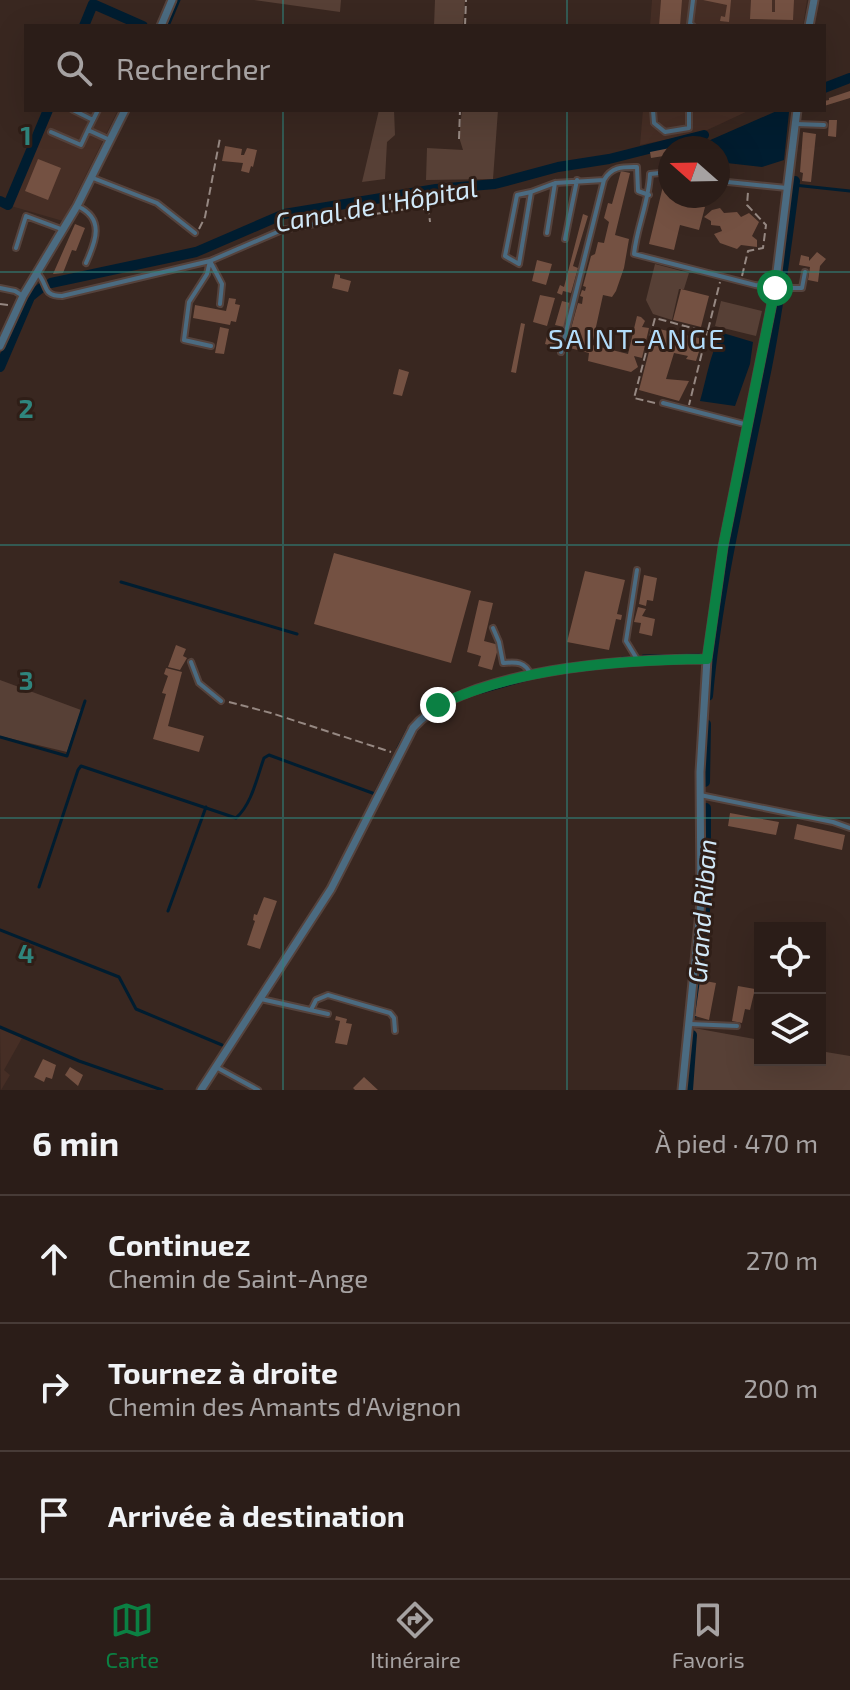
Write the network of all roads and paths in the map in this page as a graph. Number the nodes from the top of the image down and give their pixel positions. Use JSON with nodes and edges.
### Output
{"nodes":[{"id":1,"x":172,"y":0,"type":"edge"},
{"id":2,"x":466,"y":0,"type":"edge"},
{"id":3,"x":693,"y":0,"type":"edge"},
{"id":4,"x":814,"y":0,"type":"edge"},
{"id":5,"x":162,"y":24,"type":"edge"},
{"id":6,"x":465,"y":24,"type":"edge"},
{"id":7,"x":691,"y":24,"type":"edge"},
{"id":8,"x":809,"y":24,"type":"edge"},
{"id":9,"x":77,"y":112,"type":"edge"},
{"id":10,"x":97,"y":112,"type":"edge"},
{"id":11,"x":124,"y":112,"type":"edge"},
{"id":12,"x":460,"y":112,"type":"edge"},
{"id":13,"x":653,"y":112,"type":"edge"},
{"id":14,"x":689,"y":112,"type":"edge"},
{"id":15,"x":797,"y":112,"type":"edge"},
{"id":16,"x":93,"y":120,"type":"junction"},
{"id":17,"x":796,"y":124,"type":"junction"},
{"id":18,"x":824,"y":125,"type":"dead end"},
{"id":19,"x":88,"y":130,"type":"junction"},
{"id":20,"x":51,"y":132,"type":"dead end"},
{"id":21,"x":220,"y":138,"type":"dead end"},
{"id":22,"x":459,"y":139,"type":"dead end"},
{"id":23,"x":110,"y":140,"type":"junction"},
{"id":24,"x":658,"y":173,"type":"edge"},
{"id":25,"x":92,"y":177,"type":"junction"},
{"id":26,"x":577,"y":180,"type":"junction"},
{"id":27,"x":604,"y":180,"type":"junction"},
{"id":28,"x":730,"y":182,"type":"edge"},
{"id":29,"x":555,"y":183,"type":"junction"},
{"id":30,"x":748,"y":184,"type":"junction"},
{"id":31,"x":789,"y":188,"type":"junction"},
{"id":32,"x":531,"y":192,"type":"junction"},
{"id":33,"x":649,"y":195,"type":"junction"},
{"id":34,"x":77,"y":206,"type":"junction"},
{"id":35,"x":336,"y":220,"type":"joint"},
{"id":36,"x":430,"y":222,"type":"dead end"},
{"id":37,"x":64,"y":230,"type":"junction"},
{"id":38,"x":195,"y":233,"type":"joint"},
{"id":39,"x":547,"y":233,"type":"dead end"},
{"id":40,"x":565,"y":239,"type":"dead end"},
{"id":41,"x":16,"y":248,"type":"dead end"},
{"id":42,"x":210,"y":261,"type":"junction"},
{"id":43,"x":86,"y":263,"type":"dead end"},
{"id":44,"x":805,"y":272,"type":"dead end"},
{"id":45,"x":37,"y":273,"type":"junction"},
{"id":46,"x":721,"y":276,"type":"junction"},
{"id":47,"x":740,"y":281,"type":"junction"},
{"id":48,"x":0,"y":288,"type":"edge"},
{"id":49,"x":775,"y":288,"type":"junction"},
{"id":50,"x":23,"y":296,"type":"junction"},
{"id":51,"x":220,"y":304,"type":"dead end"},
{"id":52,"x":707,"y":332,"type":"junction"},
{"id":53,"x":0,"y":346,"type":"edge"},
{"id":54,"x":211,"y":346,"type":"dead end"},
{"id":55,"x":561,"y":352,"type":"dead end"},
{"id":56,"x":663,"y":403,"type":"joint"},
{"id":57,"x":688,"y":410,"type":"junction"},
{"id":58,"x":748,"y":425,"type":"junction"},
{"id":59,"x":637,"y":570,"type":"dead end"},
{"id":60,"x":493,"y":628,"type":"dead end"},
{"id":61,"x":637,"y":659,"type":"junction"},
{"id":62,"x":707,"y":659,"type":"junction"},
{"id":63,"x":191,"y":662,"type":"dead end"},
{"id":64,"x":531,"y":675,"type":"junction"},
{"id":65,"x":221,"y":701,"type":"joint"},
{"id":66,"x":399,"y":756,"type":"junction"},
{"id":67,"x":700,"y":795,"type":"junction"},
{"id":68,"x":850,"y":828,"type":"edge"},
{"id":69,"x":261,"y":999,"type":"junction"},
{"id":70,"x":312,"y":1008,"type":"junction"},
{"id":71,"x":328,"y":1014,"type":"dead end"},
{"id":72,"x":690,"y":1024,"type":"junction"},
{"id":73,"x":737,"y":1026,"type":"dead end"},
{"id":74,"x":395,"y":1031,"type":"dead end"},
{"id":75,"x":216,"y":1067,"type":"junction"},
{"id":76,"x":201,"y":1090,"type":"edge"},
{"id":77,"x":258,"y":1090,"type":"edge"},
{"id":78,"x":682,"y":1090,"type":"edge"}],
"edges":[{"from":1,"to":5,"type":"street"},
{"from":2,"to":6,"type":"path"},
{"from":3,"to":7,"type":"lane"},
{"from":4,"to":8,"type":"street"},
{"from":9,"to":16,"type":"lane"},
{"from":10,"to":16,"type":"lane"},
{"from":11,"to":23,"type":"street"},
{"from":12,"to":22,"type":"path"},
{"from":13,"to":14,"type":"lane"},
{"from":15,"to":17,"type":"street"},
{"from":16,"to":19,"type":"lane"},
{"from":17,"to":18,"type":"lane"},
{"from":17,"to":31,"type":"street"},
{"from":19,"to":20,"type":"lane"},
{"from":19,"to":23,"type":"lane"},
{"from":21,"to":38,"type":"path"},
{"from":23,"to":25,"type":"street"},
{"from":24,"to":33,"type":"lane"},
{"from":25,"to":34,"type":"street"},
{"from":25,"to":38,"type":"lane"},
{"from":26,"to":27,"type":"lane"},
{"from":26,"to":29,"type":"lane"},
{"from":26,"to":40,"type":"lane"},
{"from":27,"to":33,"type":"lane"},
{"from":27,"to":55,"type":"lane"},
{"from":28,"to":30,"type":"lane"},
{"from":29,"to":32,"type":"lane"},
{"from":29,"to":39,"type":"lane"},
{"from":30,"to":31,"type":"lane"},
{"from":30,"to":47,"type":"path"},
{"from":31,"to":49,"type":"street"},
{"from":32,"to":32,"type":"lane"},
{"from":33,"to":46,"type":"lane"},
{"from":34,"to":37,"type":"street"},
{"from":34,"to":43,"type":"lane"},
{"from":35,"to":36,"type":"path"},
{"from":35,"to":42,"type":"lane"},
{"from":37,"to":41,"type":"lane"},
{"from":37,"to":45,"type":"street"},
{"from":42,"to":45,"type":"lane"},
{"from":42,"to":51,"type":"lane"},
{"from":42,"to":54,"type":"lane"},
{"from":44,"to":49,"type":"lane"},
{"from":45,"to":50,"type":"street"},
{"from":46,"to":47,"type":"lane"},
{"from":46,"to":52,"type":"path"},
{"from":47,"to":49,"type":"lane"},
{"from":48,"to":50,"type":"lane"},
{"from":49,"to":58,"type":"street"},
{"from":50,"to":53,"type":"street"},
{"from":52,"to":56,"type":"path"},
{"from":52,"to":57,"type":"path"},
{"from":56,"to":57,"type":"lane"},
{"from":57,"to":58,"type":"lane"},
{"from":58,"to":62,"type":"street"},
{"from":59,"to":61,"type":"lane"},
{"from":60,"to":64,"type":"lane"},
{"from":61,"to":62,"type":"street"},
{"from":61,"to":64,"type":"street"},
{"from":62,"to":67,"type":"street"},
{"from":63,"to":65,"type":"lane"},
{"from":64,"to":66,"type":"street"},
{"from":65,"to":66,"type":"path"},
{"from":66,"to":69,"type":"street"},
{"from":67,"to":68,"type":"lane"},
{"from":67,"to":72,"type":"street"},
{"from":69,"to":70,"type":"lane"},
{"from":69,"to":75,"type":"street"},
{"from":70,"to":71,"type":"lane"},
{"from":70,"to":74,"type":"lane"},
{"from":72,"to":73,"type":"lane"},
{"from":72,"to":78,"type":"street"},
{"from":75,"to":76,"type":"street"},
{"from":75,"to":77,"type":"lane"}]}
